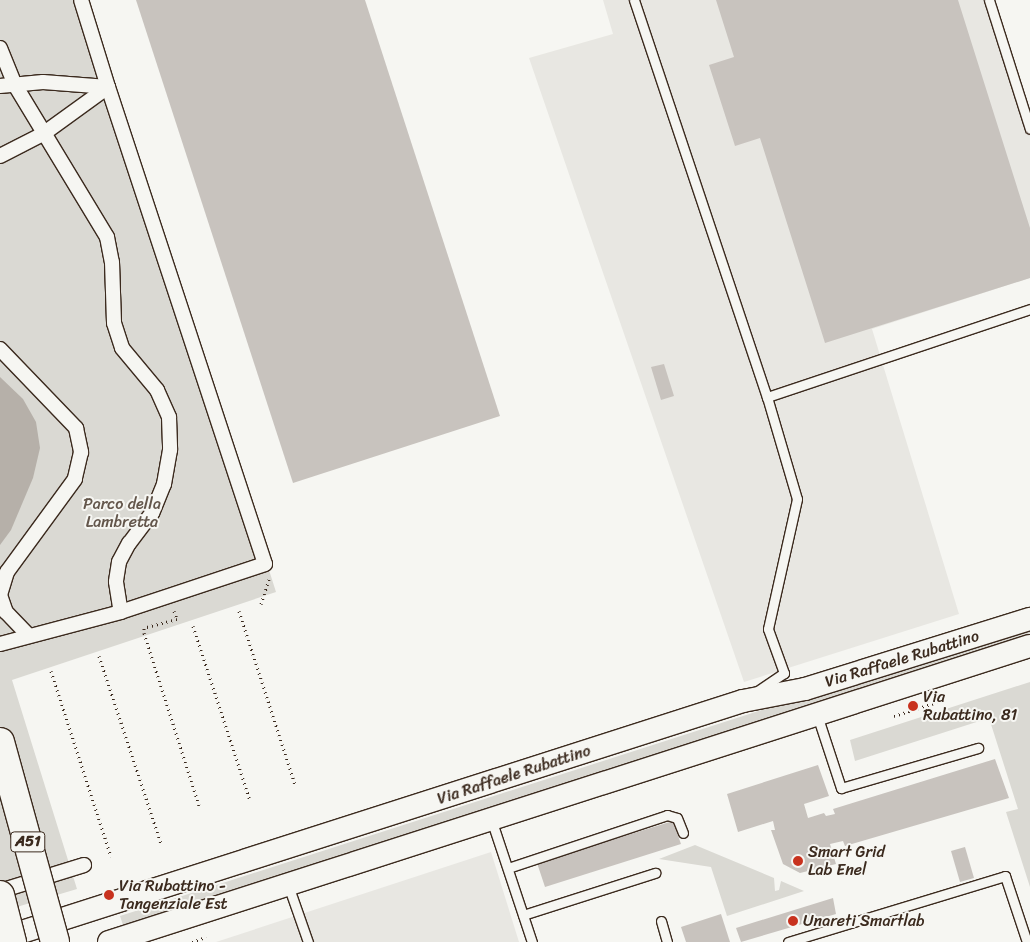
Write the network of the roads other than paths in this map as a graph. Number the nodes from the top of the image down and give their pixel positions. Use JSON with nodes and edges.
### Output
{"nodes":[{"id":1,"x":81,"y":0,"type":"edge"},
{"id":2,"x":634,"y":0,"type":"edge"},
{"id":3,"x":989,"y":0,"type":"edge"},
{"id":4,"x":0,"y":48,"type":"edge"},
{"id":5,"x":15,"y":85,"type":"junction"},
{"id":6,"x":0,"y":86,"type":"edge"},
{"id":7,"x":108,"y":87,"type":"junction"},
{"id":8,"x":1030,"y":129,"type":"edge"},
{"id":9,"x":43,"y":134,"type":"junction"},
{"id":10,"x":0,"y":156,"type":"edge"},
{"id":11,"x":1030,"y":309,"type":"edge"},
{"id":12,"x":0,"y":350,"type":"edge"},
{"id":13,"x":767,"y":397,"type":"junction"},
{"id":14,"x":121,"y":612,"type":"junction"},
{"id":15,"x":1030,"y":619,"type":"edge"},
{"id":16,"x":28,"y":635,"type":"junction"},
{"id":17,"x":0,"y":644,"type":"edge"},
{"id":18,"x":1030,"y":646,"type":"edge"},
{"id":19,"x":743,"y":701,"type":"junction"},
{"id":20,"x":817,"y":714,"type":"junction"},
{"id":21,"x":0,"y":742,"type":"edge"},
{"id":22,"x":978,"y":748,"type":"dead end"},
{"id":23,"x":491,"y":819,"type":"junction"},
{"id":24,"x":683,"y":833,"type":"dead end"},
{"id":25,"x":84,"y":864,"type":"dead end"},
{"id":26,"x":508,"y":868,"type":"junction"},
{"id":27,"x":655,"y":873,"type":"dead end"},
{"id":28,"x":288,"y":885,"type":"junction"},
{"id":29,"x":0,"y":891,"type":"edge"},
{"id":30,"x":0,"y":895,"type":"edge"},
{"id":31,"x":523,"y":914,"type":"junction"},
{"id":32,"x":661,"y":921,"type":"dead end"},
{"id":33,"x":0,"y":939,"type":"edge"},
{"id":34,"x":12,"y":942,"type":"edge"},
{"id":35,"x":55,"y":942,"type":"edge"},
{"id":36,"x":109,"y":942,"type":"edge"},
{"id":37,"x":308,"y":942,"type":"edge"},
{"id":38,"x":532,"y":942,"type":"edge"},
{"id":39,"x":667,"y":942,"type":"edge"},
{"id":40,"x":788,"y":942,"type":"edge"},
{"id":41,"x":1026,"y":942,"type":"edge"}],
"edges":[{"from":1,"to":7,"type":"street"},
{"from":2,"to":13,"type":"lane"},
{"from":3,"to":8,"type":"lane"},
{"from":4,"to":5,"type":"street"},
{"from":5,"to":6,"type":"street"},
{"from":5,"to":7,"type":"street"},
{"from":5,"to":9,"type":"street"},
{"from":7,"to":9,"type":"street"},
{"from":7,"to":14,"type":"street"},
{"from":9,"to":10,"type":"street"},
{"from":9,"to":14,"type":"street"},
{"from":11,"to":13,"type":"lane"},
{"from":12,"to":16,"type":"street"},
{"from":13,"to":19,"type":"lane"},
{"from":14,"to":16,"type":"street"},
{"from":15,"to":19,"type":"street","name":"Via Raffaele Rubattino"},
{"from":16,"to":17,"type":"street"},
{"from":18,"to":20,"type":"street","name":"Via Raffaele Rubattino"},
{"from":19,"to":33,"type":"street","name":"Via Raffaele Rubattino"},
{"from":20,"to":22,"type":"lane"},
{"from":20,"to":23,"type":"street","name":"Via Raffaele Rubattino"},
{"from":21,"to":35,"type":"highway","number":"A51","bridge":true},
{"from":23,"to":26,"type":"lane"},
{"from":23,"to":28,"type":"street","name":"Via Raffaele Rubattino"},
{"from":24,"to":26,"type":"lane"},
{"from":25,"to":29,"type":"street"},
{"from":26,"to":31,"type":"lane"},
{"from":27,"to":31,"type":"lane"},
{"from":28,"to":36,"type":"street","name":"Via Raffaele Rubattino"},
{"from":28,"to":37,"type":"lane"},
{"from":30,"to":34,"type":"highway","bridge":true},
{"from":31,"to":38,"type":"lane"},
{"from":32,"to":39,"type":"lane"},
{"from":40,"to":41,"type":"lane"}]}
